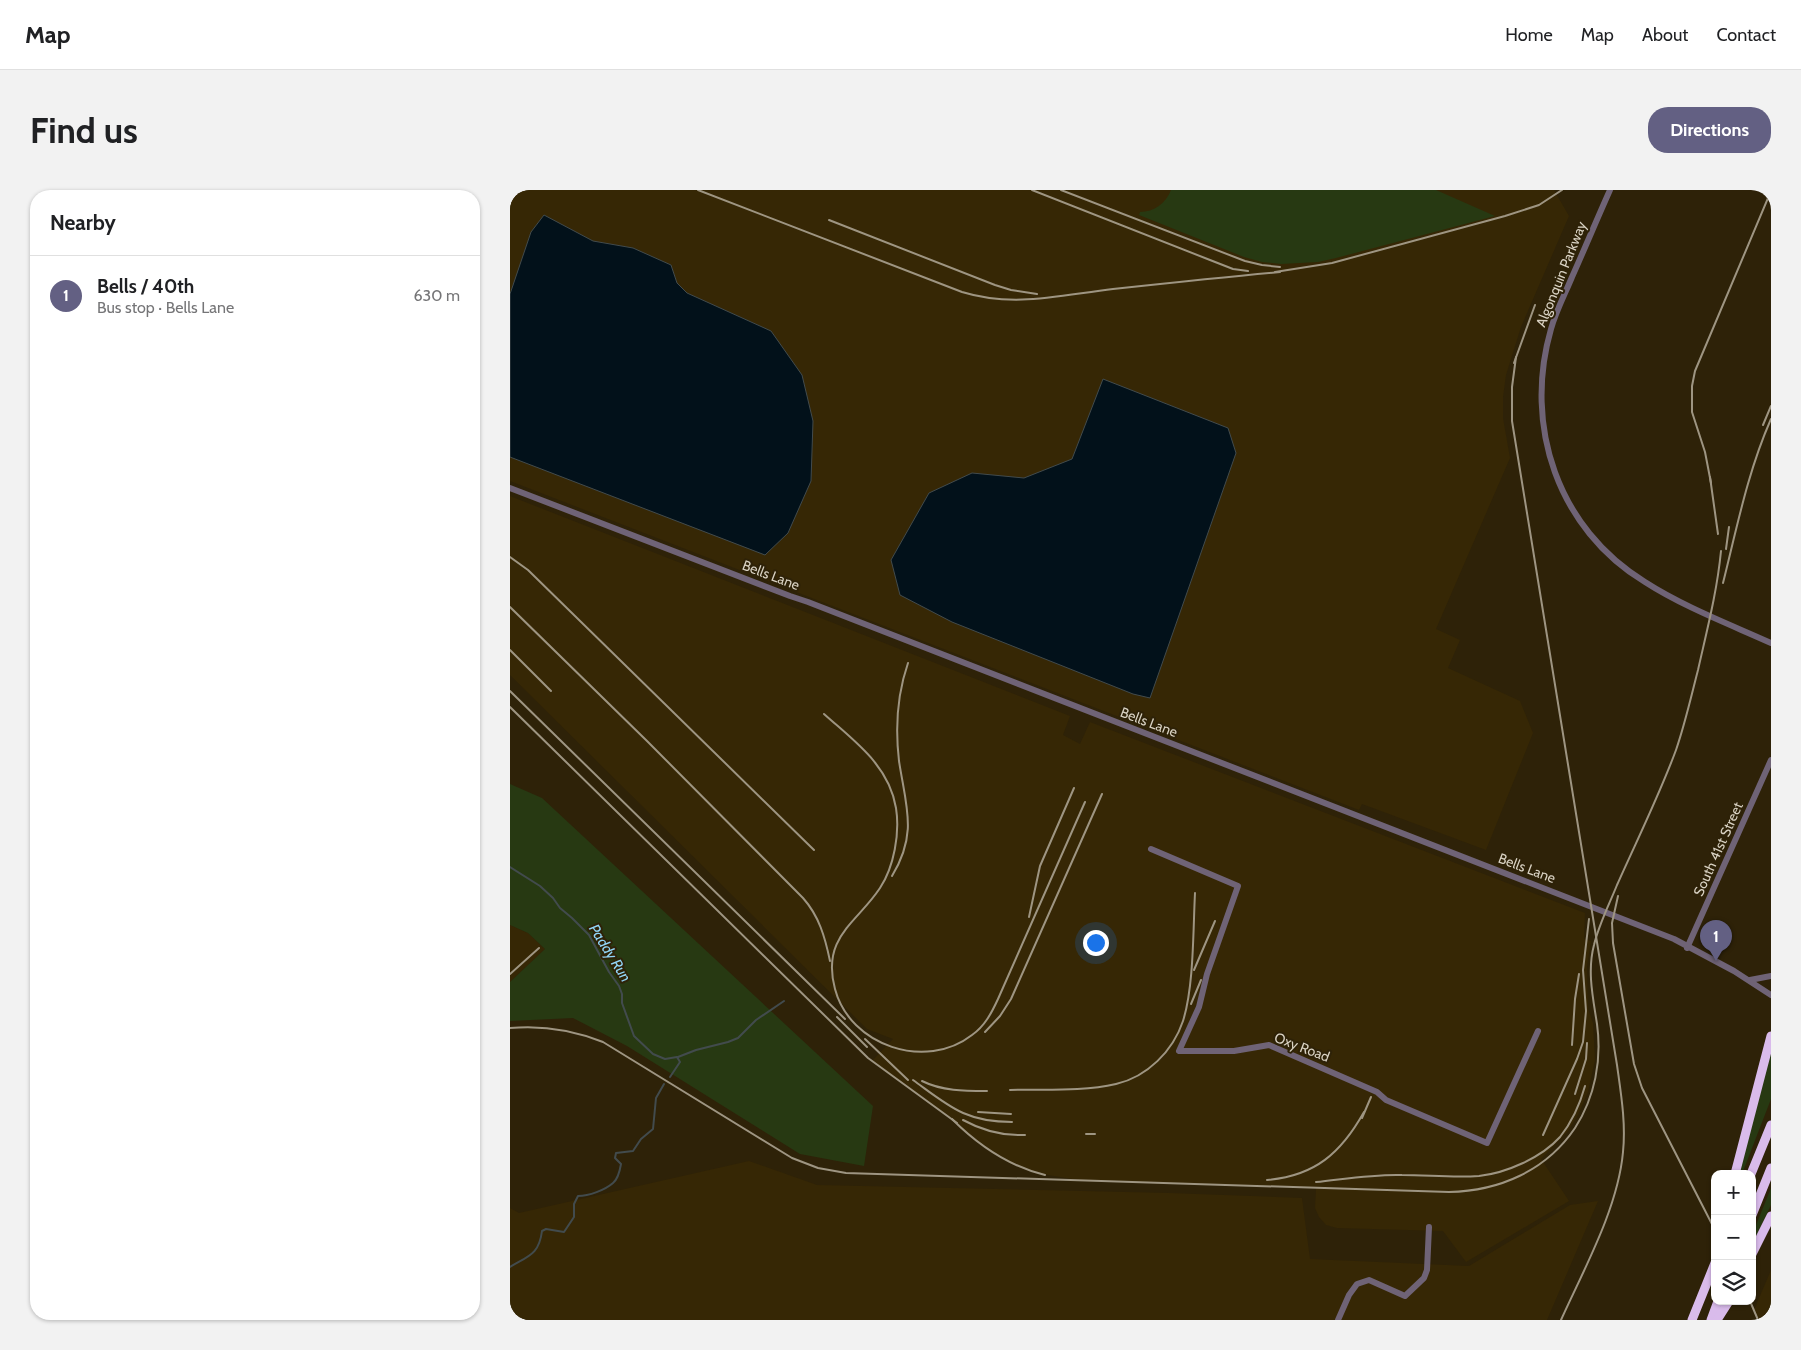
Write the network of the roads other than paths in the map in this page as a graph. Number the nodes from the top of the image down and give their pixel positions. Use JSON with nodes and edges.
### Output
{"nodes":[{"id":1,"x":1610,"y":190,"type":"edge"},
{"id":2,"x":510,"y":488,"type":"edge"},
{"id":3,"x":1771,"y":643,"type":"edge"},
{"id":4,"x":1771,"y":760,"type":"edge"},
{"id":5,"x":1151,"y":849,"type":"dead end"},
{"id":6,"x":1688,"y":948,"type":"junction"},
{"id":7,"x":1771,"y":976,"type":"edge"},
{"id":8,"x":1750,"y":980,"type":"junction"},
{"id":9,"x":1771,"y":995,"type":"edge"},
{"id":10,"x":1538,"y":1031,"type":"dead end"},
{"id":11,"x":1771,"y":1036,"type":"edge"},
{"id":12,"x":1771,"y":1125,"type":"edge"},
{"id":13,"x":1771,"y":1168,"type":"edge"},
{"id":14,"x":1736,"y":1170,"type":"edge"},
{"id":15,"x":1753,"y":1170,"type":"edge"},
{"id":16,"x":1756,"y":1205,"type":"edge"},
{"id":17,"x":1771,"y":1216,"type":"edge"},
{"id":18,"x":1430,"y":1227,"type":"dead end"},
{"id":19,"x":1756,"y":1246,"type":"edge"},
{"id":20,"x":1711,"y":1272,"type":"edge"},
{"id":21,"x":1717,"y":1305,"type":"edge"},
{"id":22,"x":1726,"y":1305,"type":"edge"},
{"id":23,"x":1338,"y":1320,"type":"edge"},
{"id":24,"x":1692,"y":1320,"type":"edge"},
{"id":25,"x":1711,"y":1320,"type":"edge"},
{"id":26,"x":1717,"y":1320,"type":"edge"}],
"edges":[{"from":1,"to":3,"type":"street","name":"Algonquin Parkway"},
{"from":2,"to":6,"type":"street","name":"Bells Lane"},
{"from":4,"to":6,"type":"street","name":"South 41st Street"},
{"from":5,"to":10,"type":"street","name":"Oxy Road"},
{"from":6,"to":8,"type":"street","name":"Bells Lane"},
{"from":7,"to":8,"type":"street"},
{"from":8,"to":9,"type":"street","name":"Bells Lane"},
{"from":11,"to":14,"type":"highway"},
{"from":12,"to":15,"type":"highway"},
{"from":13,"to":16,"type":"highway"},
{"from":17,"to":19,"type":"highway"},
{"from":18,"to":23,"type":"street"},
{"from":20,"to":24,"type":"highway"},
{"from":21,"to":25,"type":"highway"},
{"from":22,"to":26,"type":"highway"}]}
